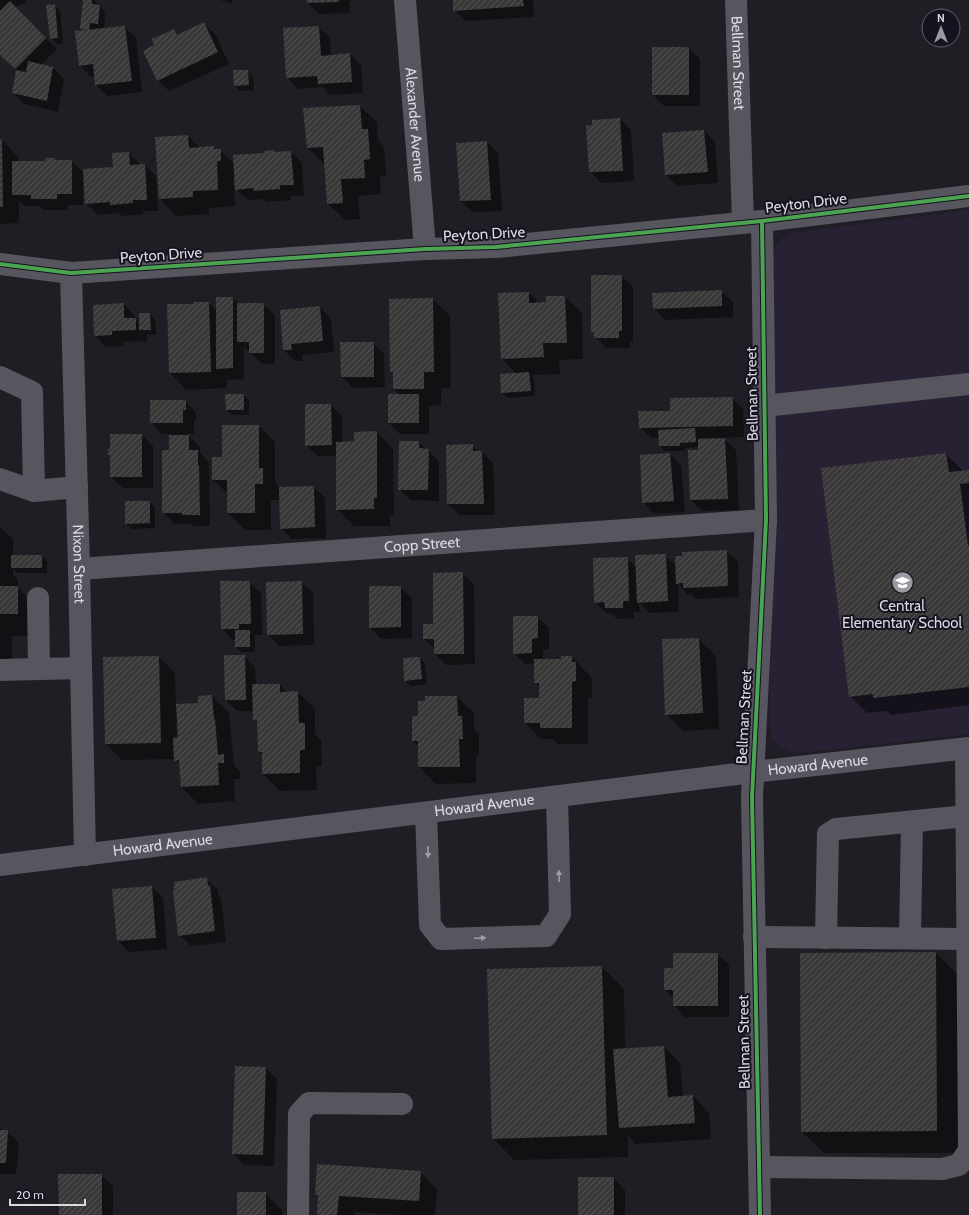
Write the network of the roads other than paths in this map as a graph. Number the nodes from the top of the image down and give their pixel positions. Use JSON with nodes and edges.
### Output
{"nodes":[{"id":1,"x":405,"y":0,"type":"edge"},
{"id":2,"x":736,"y":0,"type":"edge"},
{"id":3,"x":969,"y":196,"type":"edge"},
{"id":4,"x":753,"y":222,"type":"junction"},
{"id":5,"x":425,"y":249,"type":"junction"},
{"id":6,"x":0,"y":264,"type":"edge"},
{"id":7,"x":71,"y":273,"type":"junction"},
{"id":8,"x":0,"y":377,"type":"edge"},
{"id":9,"x":969,"y":384,"type":"edge"},
{"id":10,"x":764,"y":406,"type":"junction"},
{"id":11,"x":0,"y":479,"type":"edge"},
{"id":12,"x":77,"y":487,"type":"junction"},
{"id":13,"x":34,"y":491,"type":"junction"},
{"id":14,"x":766,"y":520,"type":"junction"},
{"id":15,"x":79,"y":569,"type":"junction"},
{"id":16,"x":38,"y":598,"type":"dead end"},
{"id":17,"x":81,"y":668,"type":"junction"},
{"id":18,"x":39,"y":669,"type":"junction"},
{"id":19,"x":0,"y":670,"type":"edge"},
{"id":20,"x":967,"y":749,"type":"edge"},
{"id":21,"x":753,"y":772,"type":"junction"},
{"id":22,"x":557,"y":797,"type":"junction"},
{"id":23,"x":426,"y":813,"type":"junction"},
{"id":24,"x":966,"y":816,"type":"junction"},
{"id":25,"x":912,"y":822,"type":"junction"},
{"id":26,"x":85,"y":856,"type":"junction"},
{"id":27,"x":0,"y":865,"type":"edge"},
{"id":28,"x":754,"y":937,"type":"junction"},
{"id":29,"x":826,"y":938,"type":"junction"},
{"id":30,"x":910,"y":938,"type":"junction"},
{"id":31,"x":967,"y":938,"type":"junction"},
{"id":32,"x":402,"y":1104,"type":"dead end"},
{"id":33,"x":759,"y":1167,"type":"junction"},
{"id":34,"x":298,"y":1215,"type":"edge"},
{"id":35,"x":760,"y":1215,"type":"edge"}],
"edges":[{"from":1,"to":5,"type":"street","name":"Alexander Avenue"},
{"from":2,"to":4,"type":"street","name":"Bellman Street"},
{"from":3,"to":4,"type":"street","name":"Peyton Drive"},
{"from":4,"to":5,"type":"street","name":"Peyton Drive"},
{"from":4,"to":10,"type":"street","name":"Bellman Street"},
{"from":5,"to":7,"type":"street","name":"Peyton Drive"},
{"from":6,"to":7,"type":"street","name":"Peyton Drive"},
{"from":7,"to":12,"type":"street","name":"Nixon Street"},
{"from":8,"to":13,"type":"street"},
{"from":9,"to":10,"type":"street"},
{"from":10,"to":14,"type":"street","name":"Bellman Street"},
{"from":11,"to":13,"type":"street"},
{"from":12,"to":13,"type":"street"},
{"from":12,"to":15,"type":"street","name":"Nixon Street"},
{"from":14,"to":15,"type":"street","name":"Copp Street"},
{"from":14,"to":21,"type":"street","name":"Bellman Street"},
{"from":15,"to":17,"type":"street","name":"Nixon Street"},
{"from":16,"to":18,"type":"street"},
{"from":17,"to":18,"type":"street"},
{"from":17,"to":26,"type":"street","name":"Nixon Street"},
{"from":18,"to":19,"type":"street"},
{"from":20,"to":21,"type":"main road","name":"Howard Avenue"},
{"from":20,"to":24,"type":"street"},
{"from":21,"to":22,"type":"main road","name":"Howard Avenue"},
{"from":21,"to":28,"type":"street","name":"Bellman Street"},
{"from":22,"to":23,"type":"main road","name":"Howard Avenue"},
{"from":23,"to":22,"type":"street","one_way":true},
{"from":23,"to":26,"type":"main road","name":"Howard Avenue"},
{"from":24,"to":25,"type":"street"},
{"from":24,"to":31,"type":"street"},
{"from":25,"to":29,"type":"street"},
{"from":25,"to":30,"type":"street"},
{"from":26,"to":27,"type":"main road","name":"Howard Avenue"},
{"from":28,"to":29,"type":"street"},
{"from":28,"to":33,"type":"street","name":"Bellman Street"},
{"from":29,"to":30,"type":"street"},
{"from":30,"to":31,"type":"street"},
{"from":31,"to":33,"type":"street"},
{"from":32,"to":34,"type":"street"},
{"from":33,"to":35,"type":"street","name":"Bellman Street"}]}
